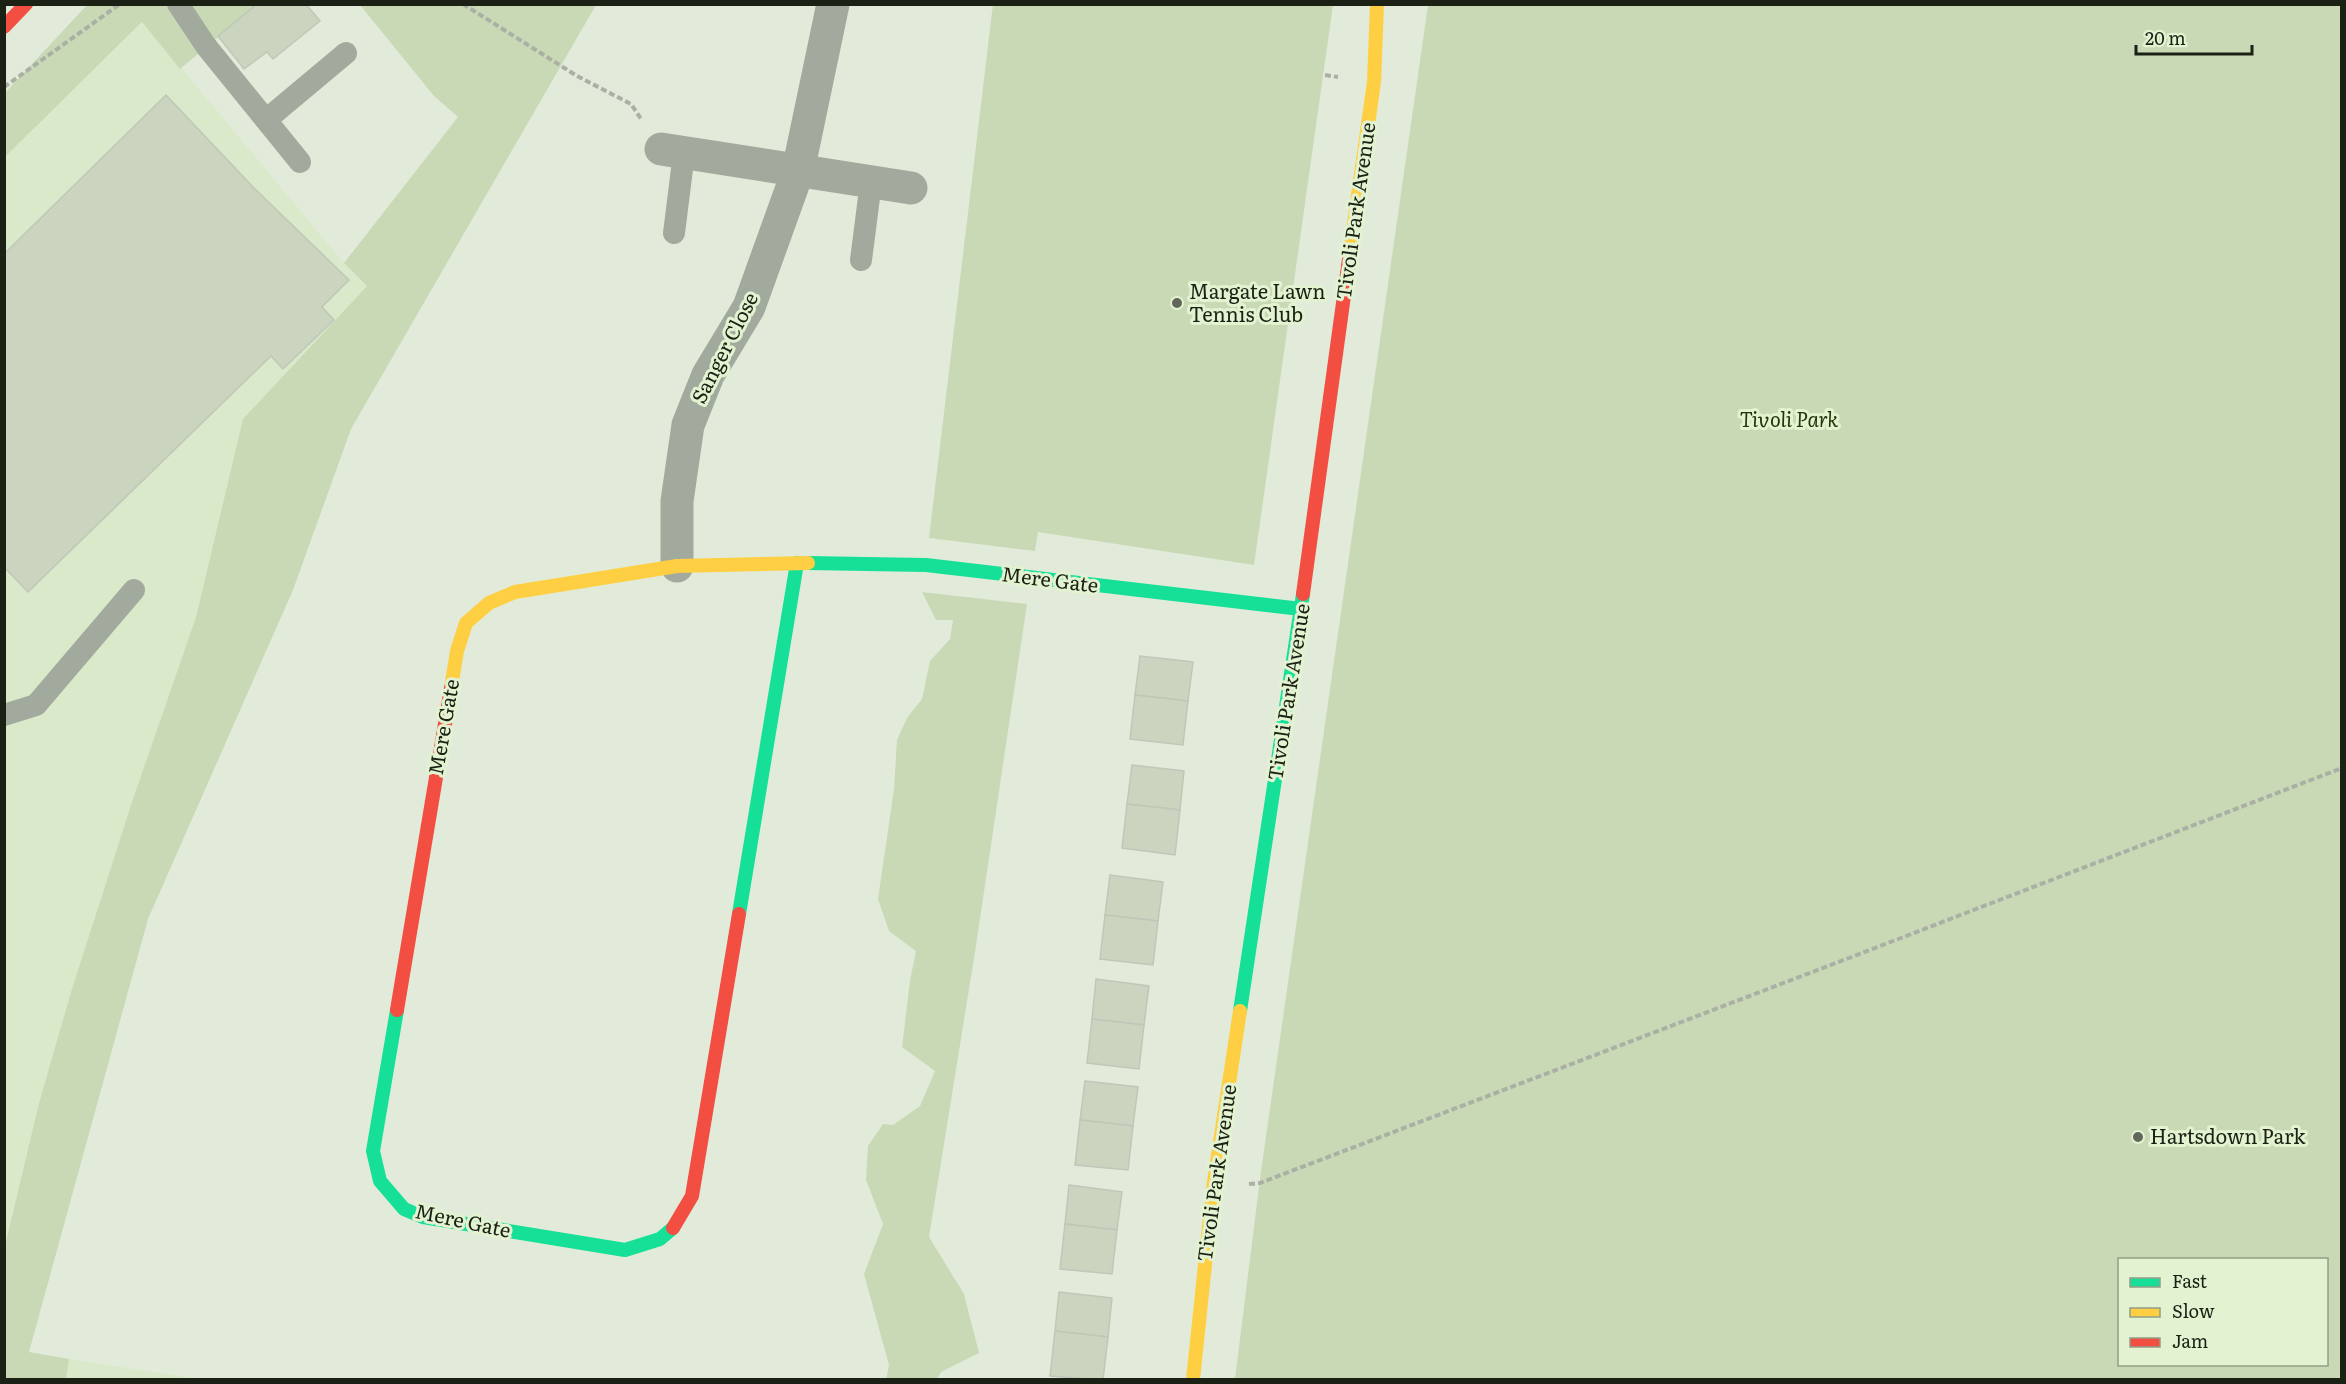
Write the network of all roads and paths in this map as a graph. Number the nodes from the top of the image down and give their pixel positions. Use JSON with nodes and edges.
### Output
{"nodes":[{"id":1,"x":26,"y":4,"type":"edge"},
{"id":2,"x":120,"y":4,"type":"edge"},
{"id":3,"x":178,"y":4,"type":"edge"},
{"id":4,"x":463,"y":4,"type":"edge"},
{"id":5,"x":833,"y":4,"type":"edge"},
{"id":6,"x":1377,"y":4,"type":"edge"},
{"id":7,"x":4,"y":27,"type":"edge"},
{"id":8,"x":346,"y":53,"type":"dead end"},
{"id":9,"x":4,"y":87,"type":"edge"},
{"id":10,"x":266,"y":120,"type":"junction"},
{"id":11,"x":673,"y":151,"type":"junction"},
{"id":12,"x":300,"y":162,"type":"dead end"},
{"id":13,"x":798,"y":171,"type":"junction"},
{"id":14,"x":871,"y":182,"type":"junction"},
{"id":15,"x":911,"y":188,"type":"dead end"},
{"id":16,"x":674,"y":233,"type":"dead end"},
{"id":17,"x":861,"y":260,"type":"dead end"},
{"id":18,"x":798,"y":563,"type":"junction"},
{"id":19,"x":677,"y":566,"type":"junction"},
{"id":20,"x":134,"y":590,"type":"dead end"},
{"id":21,"x":1301,"y":609,"type":"junction"},
{"id":22,"x":4,"y":715,"type":"edge"},
{"id":23,"x":2342,"y":768,"type":"edge"},
{"id":24,"x":1213,"y":1188,"type":"junction"},
{"id":25,"x":1193,"y":1380,"type":"edge"}],
"edges":[{"from":1,"to":7,"type":"street"},
{"from":2,"to":9,"type":"path"},
{"from":3,"to":10,"type":"lane"},
{"from":4,"to":11,"type":"path"},
{"from":5,"to":13,"type":"street","name":"Sanger Close"},
{"from":6,"to":21,"type":"street","name":"Tivoli Park Avenue"},
{"from":8,"to":10,"type":"lane"},
{"from":10,"to":12,"type":"lane"},
{"from":11,"to":13,"type":"street"},
{"from":11,"to":16,"type":"lane"},
{"from":13,"to":14,"type":"street"},
{"from":13,"to":19,"type":"street","name":"Sanger Close"},
{"from":14,"to":15,"type":"street"},
{"from":14,"to":17,"type":"lane"},
{"from":18,"to":19,"type":"street","name":"Mere Gate"},
{"from":18,"to":19,"type":"street","name":"Mere Gate"},
{"from":18,"to":21,"type":"street","name":"Mere Gate"},
{"from":20,"to":22,"type":"lane"},
{"from":21,"to":24,"type":"street","name":"Tivoli Park Avenue"},
{"from":23,"to":24,"type":"path"},
{"from":24,"to":25,"type":"street","name":"Tivoli Park Avenue"}]}
